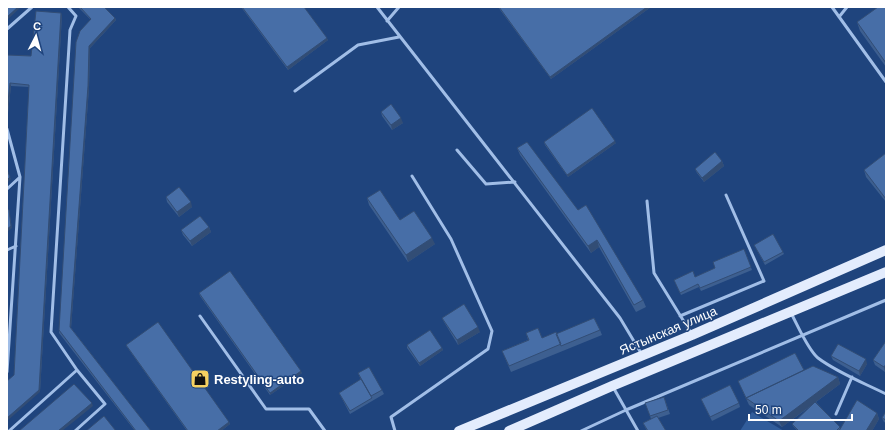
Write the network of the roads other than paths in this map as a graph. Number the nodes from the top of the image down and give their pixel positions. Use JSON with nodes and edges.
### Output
{"nodes":[{"id":1,"x":32,"y":7,"type":"edge"},
{"id":2,"x":68,"y":7,"type":"edge"},
{"id":3,"x":377,"y":7,"type":"edge"},
{"id":4,"x":399,"y":7,"type":"edge"},
{"id":5,"x":832,"y":7,"type":"edge"},
{"id":6,"x":847,"y":7,"type":"edge"},
{"id":7,"x":839,"y":18,"type":"junction"},
{"id":8,"x":387,"y":21,"type":"junction"},
{"id":9,"x":7,"y":29,"type":"edge"},
{"id":10,"x":399,"y":37,"type":"junction"},
{"id":11,"x":886,"y":82,"type":"edge"},
{"id":12,"x":295,"y":91,"type":"dead end"},
{"id":13,"x":7,"y":129,"type":"edge"},
{"id":14,"x":458,"y":150,"type":"dead end"},
{"id":15,"x":412,"y":176,"type":"dead end"},
{"id":16,"x":20,"y":177,"type":"junction"},
{"id":17,"x":515,"y":182,"type":"junction"},
{"id":18,"x":7,"y":189,"type":"edge"},
{"id":19,"x":726,"y":195,"type":"dead end"},
{"id":20,"x":647,"y":201,"type":"dead end"},
{"id":21,"x":16,"y":246,"type":"junction"},
{"id":22,"x":7,"y":250,"type":"edge"},
{"id":23,"x":886,"y":250,"type":"edge"},
{"id":24,"x":886,"y":272,"type":"edge"},
{"id":25,"x":886,"y":300,"type":"edge"},
{"id":26,"x":9,"y":308,"type":"edge"},
{"id":27,"x":790,"y":312,"type":"junction"},
{"id":28,"x":200,"y":316,"type":"dead end"},
{"id":29,"x":680,"y":316,"type":"junction"},
{"id":30,"x":692,"y":335,"type":"junction"},
{"id":31,"x":802,"y":335,"type":"junction"},
{"id":32,"x":642,"y":356,"type":"junction"},
{"id":33,"x":77,"y":370,"type":"junction"},
{"id":34,"x":7,"y":372,"type":"edge"},
{"id":35,"x":852,"y":378,"type":"junction"},
{"id":36,"x":612,"y":386,"type":"junction"},
{"id":37,"x":886,"y":394,"type":"edge"},
{"id":38,"x":626,"y":410,"type":"junction"},
{"id":39,"x":836,"y":414,"type":"dead end"},
{"id":40,"x":9,"y":431,"type":"edge"},
{"id":41,"x":74,"y":431,"type":"edge"},
{"id":42,"x":325,"y":431,"type":"edge"},
{"id":43,"x":395,"y":431,"type":"edge"},
{"id":44,"x":459,"y":431,"type":"edge"},
{"id":45,"x":509,"y":431,"type":"edge"},
{"id":46,"x":581,"y":431,"type":"edge"},
{"id":47,"x":638,"y":431,"type":"edge"}],
"edges":[{"from":1,"to":9,"type":"lane"},
{"from":2,"to":33,"type":"lane"},
{"from":3,"to":8,"type":"lane"},
{"from":4,"to":8,"type":"lane"},
{"from":5,"to":7,"type":"lane"},
{"from":6,"to":7,"type":"lane"},
{"from":7,"to":11,"type":"lane"},
{"from":8,"to":10,"type":"lane"},
{"from":10,"to":12,"type":"lane"},
{"from":10,"to":17,"type":"lane"},
{"from":13,"to":16,"type":"lane"},
{"from":14,"to":17,"type":"lane"},
{"from":15,"to":43,"type":"lane"},
{"from":16,"to":18,"type":"lane"},
{"from":16,"to":21,"type":"lane"},
{"from":17,"to":32,"type":"lane"},
{"from":19,"to":29,"type":"lane"},
{"from":20,"to":29,"type":"lane"},
{"from":21,"to":22,"type":"lane"},
{"from":21,"to":26,"type":"lane"},
{"from":23,"to":30,"type":"main road","name":"Ястынская улица"},
{"from":24,"to":27,"type":"main road"},
{"from":25,"to":31,"type":"lane"},
{"from":26,"to":34,"type":"lane"},
{"from":27,"to":31,"type":"lane"},
{"from":27,"to":36,"type":"main road"},
{"from":28,"to":42,"type":"lane"},
{"from":29,"to":30,"type":"lane"},
{"from":30,"to":32,"type":"main road","name":"Ястынская улица"},
{"from":31,"to":35,"type":"lane"},
{"from":31,"to":38,"type":"lane"},
{"from":32,"to":44,"type":"main road","name":"Ястынская улица"},
{"from":33,"to":40,"type":"lane"},
{"from":33,"to":41,"type":"lane"},
{"from":35,"to":37,"type":"lane"},
{"from":35,"to":39,"type":"lane"},
{"from":36,"to":38,"type":"lane"},
{"from":36,"to":45,"type":"main road"},
{"from":38,"to":46,"type":"lane"},
{"from":38,"to":47,"type":"lane"}]}
